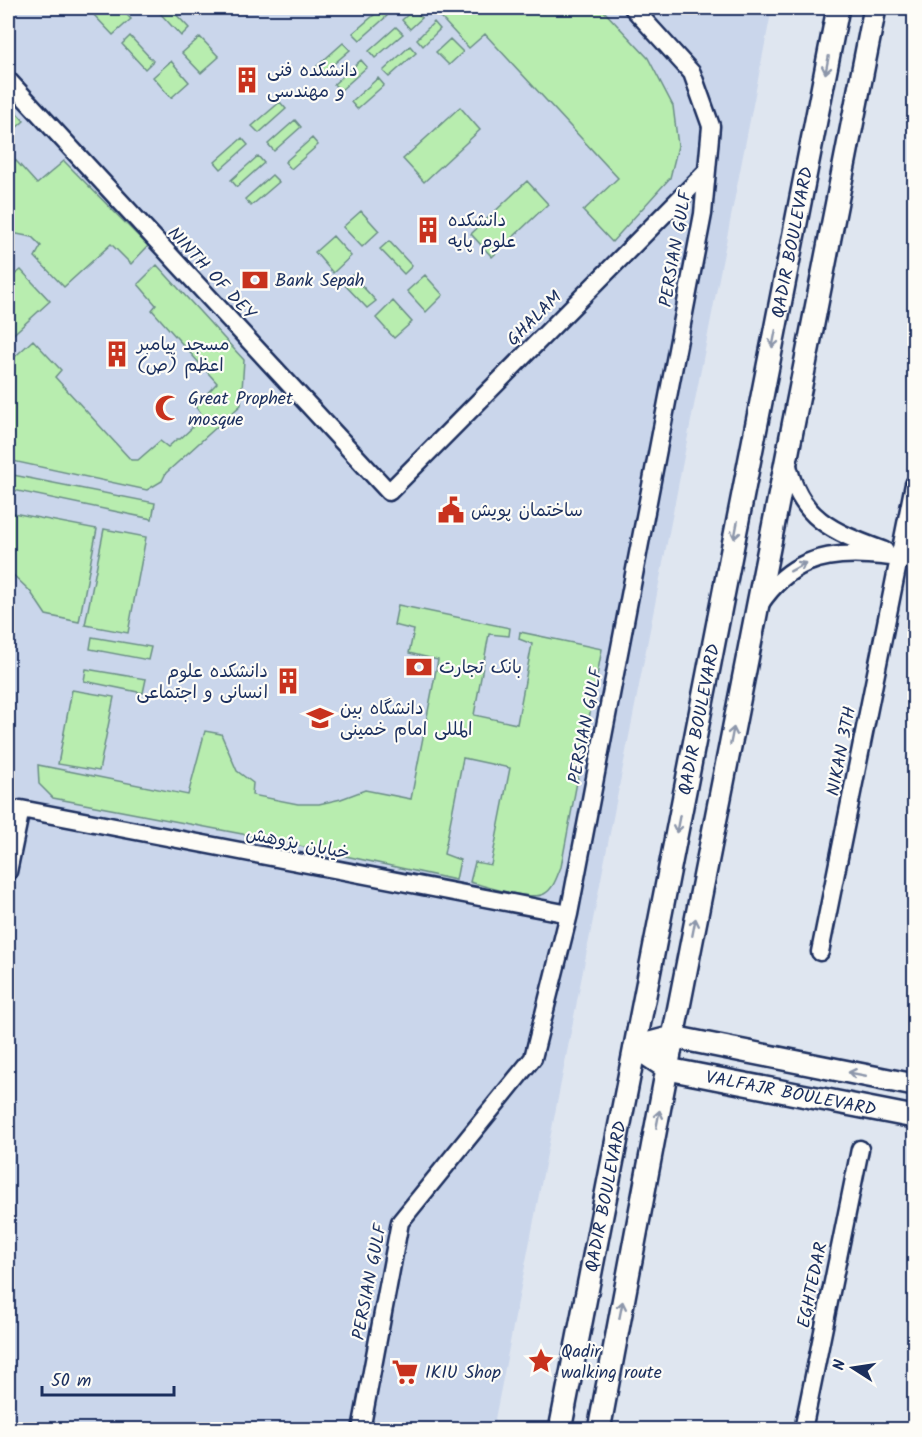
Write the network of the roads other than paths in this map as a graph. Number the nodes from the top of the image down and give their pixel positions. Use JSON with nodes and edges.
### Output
{"nodes":[{"id":1,"x":633,"y":8,"type":"edge"},
{"id":2,"x":838,"y":8,"type":"edge"},
{"id":3,"x":875,"y":8,"type":"edge"},
{"id":4,"x":8,"y":80,"type":"edge"},
{"id":5,"x":707,"y":171,"type":"junction"},
{"id":6,"x":787,"y":459,"type":"junction"},
{"id":7,"x":915,"y":484,"type":"edge"},
{"id":8,"x":389,"y":492,"type":"joint"},
{"id":9,"x":907,"y":559,"type":"edge"},
{"id":10,"x":757,"y":608,"type":"junction"},
{"id":11,"x":8,"y":872,"type":"edge"},
{"id":12,"x":569,"y":914,"type":"junction"},
{"id":13,"x":820,"y":952,"type":"dead end"},
{"id":14,"x":673,"y":1037,"type":"junction"},
{"id":15,"x":635,"y":1047,"type":"junction"},
{"id":16,"x":668,"y":1069,"type":"junction"},
{"id":17,"x":915,"y":1085,"type":"edge"},
{"id":18,"x":915,"y":1117,"type":"edge"},
{"id":19,"x":860,"y":1149,"type":"dead end"},
{"id":20,"x":361,"y":1430,"type":"edge"},
{"id":21,"x":560,"y":1430,"type":"edge"},
{"id":22,"x":598,"y":1430,"type":"edge"},
{"id":23,"x":803,"y":1430,"type":"edge"}],
"edges":[{"from":1,"to":5,"type":"street","name":"PERSIAN GULF"},
{"from":2,"to":15,"type":"main road","name":"QADIR BOULEVARD","one_way":true},
{"from":3,"to":6,"type":"main road","name":"QADIR BOULEVARD"},
{"from":4,"to":8,"type":"street","name":"NINTH OF DEY"},
{"from":5,"to":8,"type":"street","name":"GHALAM"},
{"from":5,"to":12,"type":"street","name":"PERSIAN GULF"},
{"from":6,"to":9,"type":"street"},
{"from":6,"to":10,"type":"main road","name":"QADIR BOULEVARD"},
{"from":7,"to":9,"type":"street","name":"NIKAN 3TH"},
{"from":10,"to":9,"type":"street","one_way":true},
{"from":9,"to":13,"type":"street","name":"NIKAN 3TH"},
{"from":14,"to":10,"type":"main road","name":"QADIR BOULEVARD","one_way":true},
{"from":11,"to":12,"type":"street","name":"خیابان پژوهش"},
{"from":12,"to":20,"type":"street","name":"PERSIAN GULF"},
{"from":14,"to":15,"type":"main road"},
{"from":14,"to":16,"type":"main road","name":"QADIR BOULEVARD"},
{"from":17,"to":14,"type":"main road","name":"VALFAJR BOULEVARD","one_way":true},
{"from":15,"to":16,"type":"main road"},
{"from":15,"to":21,"type":"main road","name":"QADIR BOULEVARD"},
{"from":16,"to":18,"type":"main road","name":"VALFAJR BOULEVARD"},
{"from":22,"to":16,"type":"main road","name":"QADIR BOULEVARD","one_way":true},
{"from":19,"to":23,"type":"street","name":"EGHTEDAR"}]}
